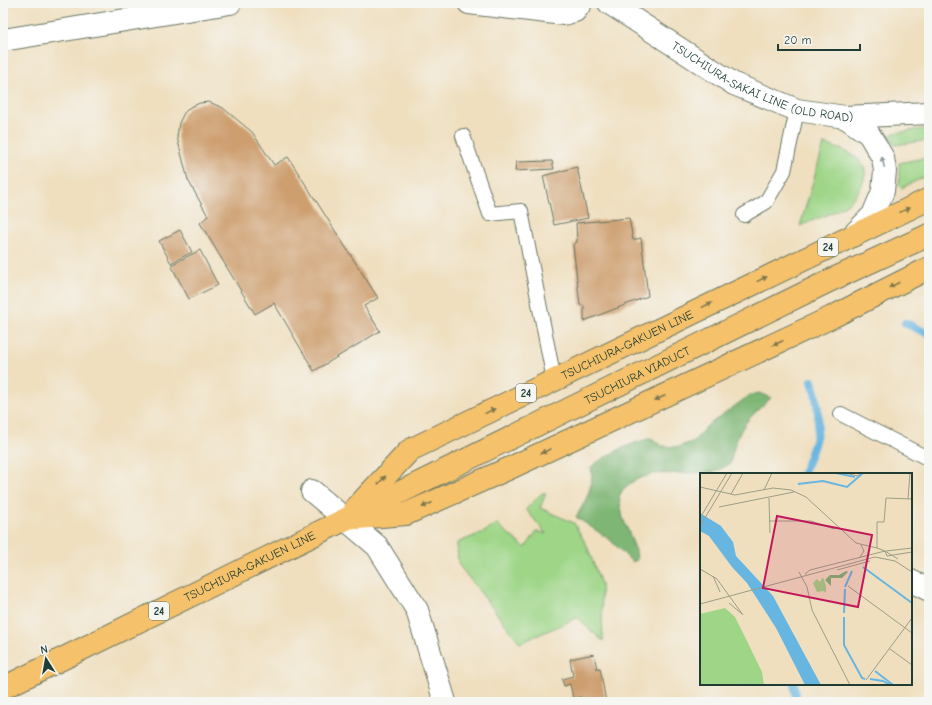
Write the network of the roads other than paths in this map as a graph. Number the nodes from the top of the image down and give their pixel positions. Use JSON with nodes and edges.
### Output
{"nodes":[{"id":1,"x":230,"y":3,"type":"edge"},
{"id":2,"x":468,"y":3,"type":"edge"},
{"id":3,"x":581,"y":3,"type":"edge"},
{"id":4,"x":609,"y":3,"type":"edge"},
{"id":5,"x":3,"y":40,"type":"edge"},
{"id":6,"x":797,"y":110,"type":"junction"},
{"id":7,"x":929,"y":113,"type":"edge"},
{"id":8,"x":845,"y":117,"type":"junction"},
{"id":9,"x":463,"y":136,"type":"dead end"},
{"id":10,"x":929,"y":199,"type":"edge"},
{"id":11,"x":744,"y":215,"type":"dead end"},
{"id":12,"x":856,"y":234,"type":"junction"},
{"id":13,"x":929,"y":235,"type":"edge"},
{"id":14,"x":929,"y":268,"type":"edge"},
{"id":15,"x":554,"y":380,"type":"junction"},
{"id":16,"x":841,"y":414,"type":"dead end"},
{"id":17,"x":929,"y":459,"type":"edge"},
{"id":18,"x":312,"y":491,"type":"dead end"},
{"id":19,"x":346,"y":519,"type":"junction"},
{"id":20,"x":912,"y":582,"type":"edge"},
{"id":21,"x":929,"y":590,"type":"edge"},
{"id":22,"x":3,"y":688,"type":"edge"},
{"id":23,"x":445,"y":702,"type":"edge"}],
"edges":[{"from":1,"to":5,"type":"street"},
{"from":2,"to":3,"type":"street"},
{"from":4,"to":6,"type":"street","name":"TSUCHIURA-SAKAI LINE (OLD ROAD)"},
{"from":6,"to":8,"type":"street","name":"TSUCHIURA-SAKAI LINE (OLD ROAD)"},
{"from":6,"to":11,"type":"lane"},
{"from":7,"to":8,"type":"street","name":"TSUCHIURA-SAKAI LINE (OLD ROAD)"},
{"from":12,"to":8,"type":"street","one_way":true},
{"from":9,"to":15,"type":"lane"},
{"from":12,"to":10,"type":"main road","name":"TSUCHIURA-GAKUEN LINE","number":"24","one_way":true},
{"from":15,"to":12,"type":"main road","name":"TSUCHIURA-GAKUEN LINE","number":"24","one_way":true},
{"from":13,"to":19,"type":"main road","name":"TSUCHIURA VIADUCT","number":"24"},
{"from":14,"to":19,"type":"main road","name":"TSUCHIURA-GAKUEN LINE","number":"24","one_way":true},
{"from":19,"to":15,"type":"main road","name":"TSUCHIURA-GAKUEN LINE","number":"24","one_way":true},
{"from":16,"to":17,"type":"lane"},
{"from":18,"to":19,"type":"street"},
{"from":19,"to":22,"type":"main road","name":"TSUCHIURA-GAKUEN LINE","number":"24"},
{"from":19,"to":23,"type":"street"},
{"from":20,"to":21,"type":"street"}]}
